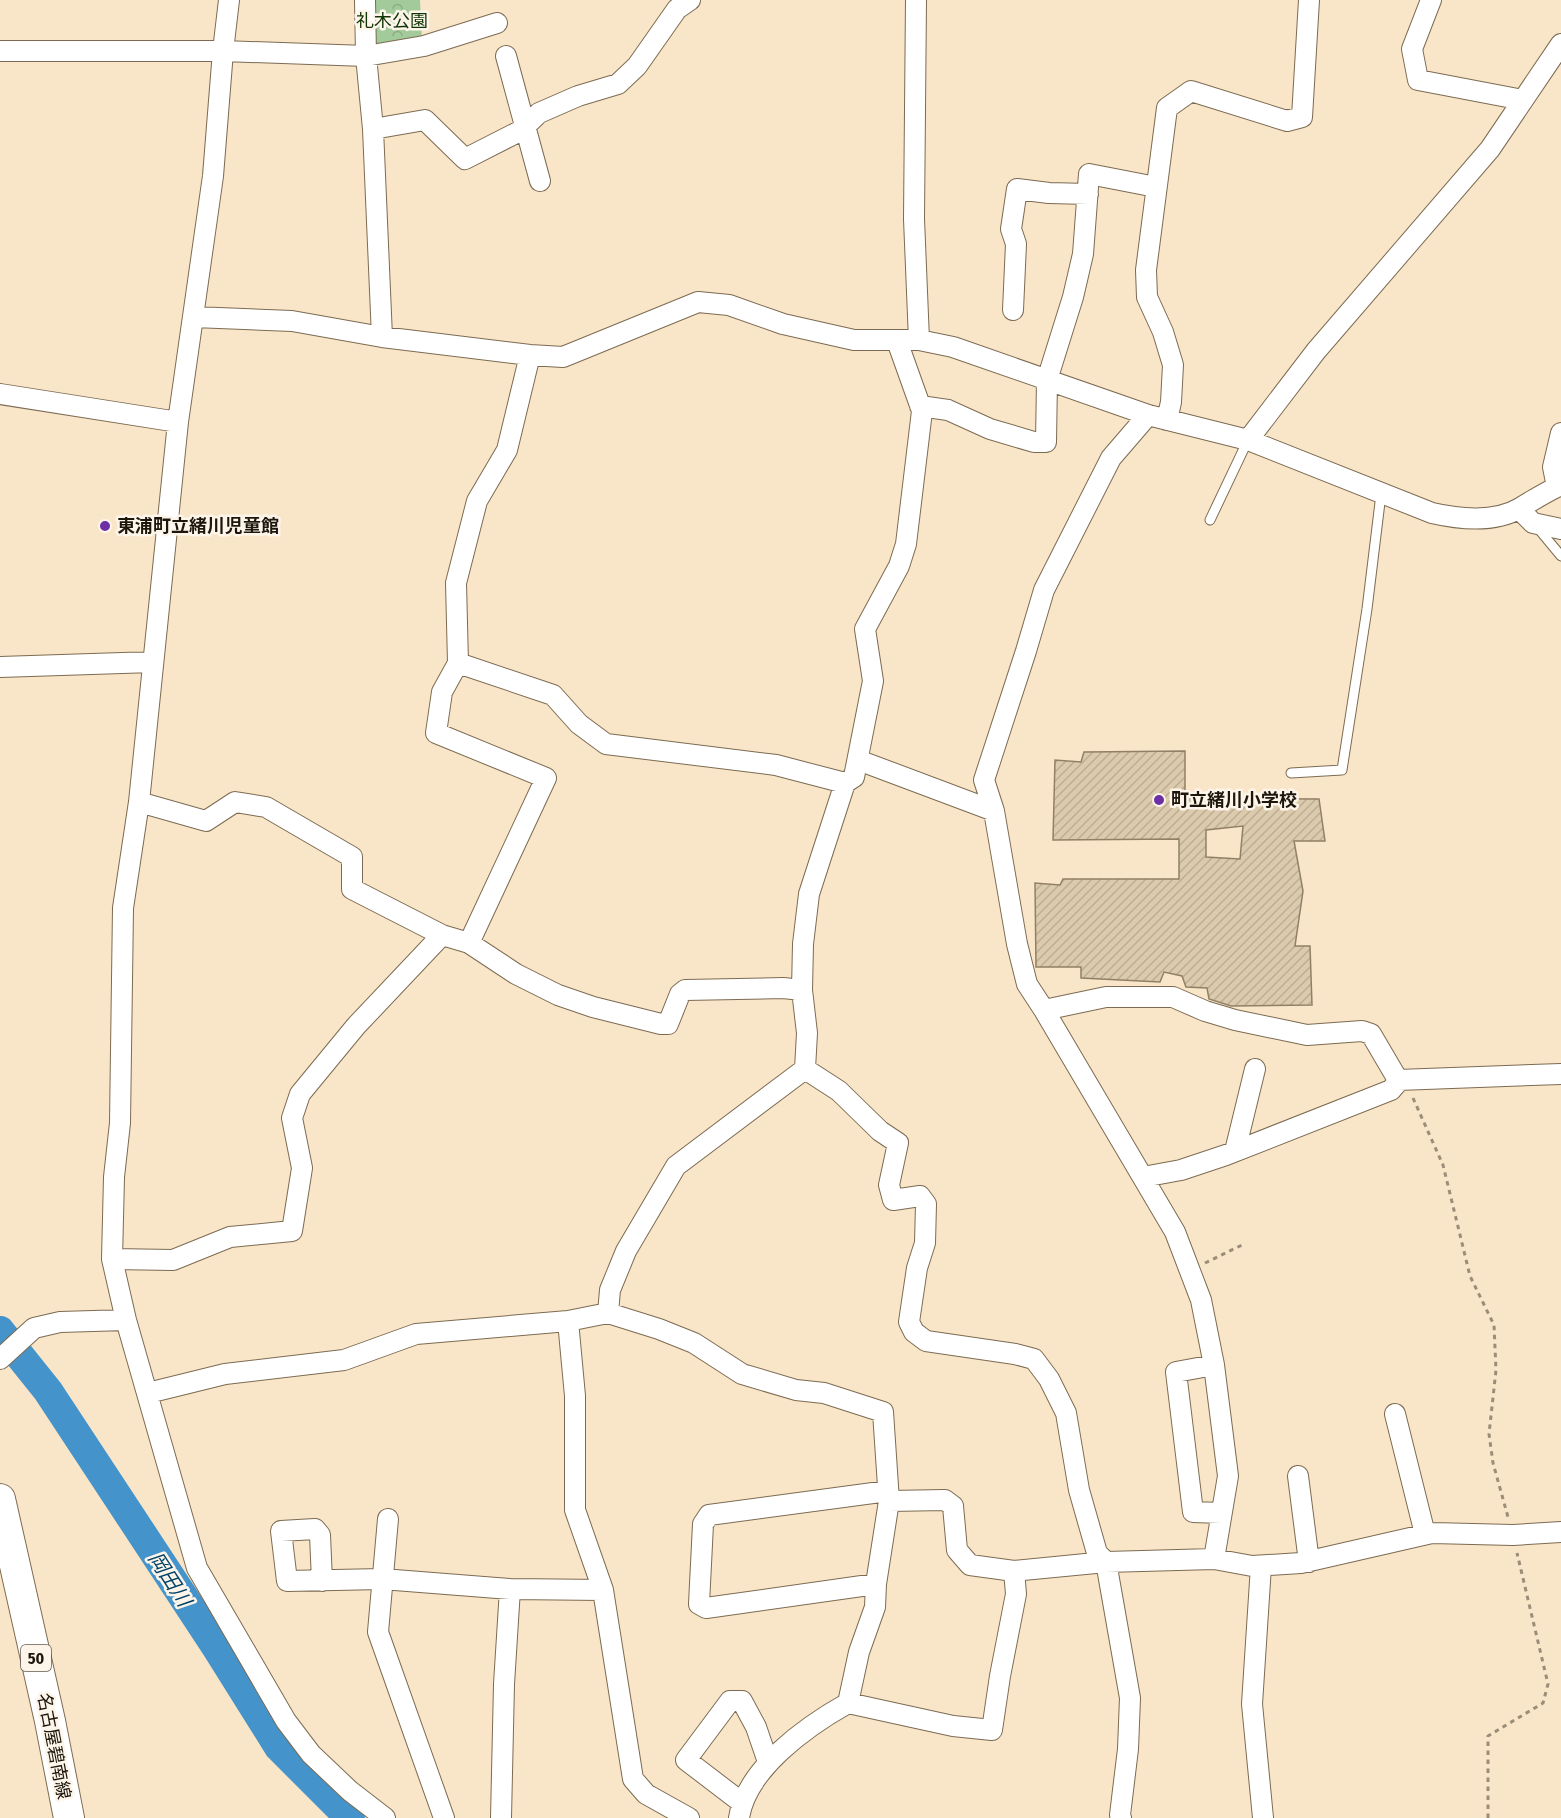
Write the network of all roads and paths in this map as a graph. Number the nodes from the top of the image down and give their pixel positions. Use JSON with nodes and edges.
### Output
{"nodes":[{"id":1,"x":229,"y":0,"type":"edge"},
{"id":2,"x":365,"y":0,"type":"edge"},
{"id":3,"x":690,"y":0,"type":"edge"},
{"id":4,"x":916,"y":0,"type":"edge"},
{"id":5,"x":1309,"y":0,"type":"edge"},
{"id":6,"x":1431,"y":0,"type":"edge"},
{"id":7,"x":497,"y":23,"type":"dead end"},
{"id":8,"x":1561,"y":46,"type":"edge"},
{"id":9,"x":0,"y":51,"type":"edge"},
{"id":10,"x":222,"y":51,"type":"junction"},
{"id":11,"x":366,"y":56,"type":"junction"},
{"id":12,"x":506,"y":56,"type":"dead end"},
{"id":13,"x":1523,"y":100,"type":"junction"},
{"id":14,"x":525,"y":126,"type":"junction"},
{"id":15,"x":373,"y":129,"type":"junction"},
{"id":16,"x":540,"y":181,"type":"dead end"},
{"id":17,"x":1156,"y":187,"type":"junction"},
{"id":18,"x":1088,"y":194,"type":"junction"},
{"id":19,"x":1013,"y":310,"type":"dead end"},
{"id":20,"x":194,"y":317,"type":"junction"},
{"id":21,"x":382,"y":337,"type":"junction"},
{"id":22,"x":897,"y":340,"type":"junction"},
{"id":23,"x":919,"y":340,"type":"junction"},
{"id":24,"x":530,"y":355,"type":"junction"},
{"id":25,"x":1047,"y":380,"type":"junction"},
{"id":26,"x":0,"y":394,"type":"edge"},
{"id":27,"x":920,"y":406,"type":"junction"},
{"id":28,"x":1158,"y":417,"type":"junction"},
{"id":29,"x":178,"y":422,"type":"junction"},
{"id":30,"x":1561,"y":433,"type":"edge"},
{"id":31,"x":1248,"y":440,"type":"junction"},
{"id":32,"x":1559,"y":486,"type":"edge"},
{"id":33,"x":1381,"y":494,"type":"junction"},
{"id":34,"x":1526,"y":516,"type":"junction"},
{"id":35,"x":1210,"y":520,"type":"dead end"},
{"id":36,"x":1561,"y":529,"type":"edge"},
{"id":37,"x":1561,"y":556,"type":"edge"},
{"id":38,"x":153,"y":662,"type":"junction"},
{"id":39,"x":458,"y":663,"type":"junction"},
{"id":40,"x":0,"y":667,"type":"edge"},
{"id":41,"x":858,"y":760,"type":"junction"},
{"id":42,"x":1291,"y":773,"type":"dead end"},
{"id":43,"x":844,"y":783,"type":"junction"},
{"id":44,"x":139,"y":802,"type":"junction"},
{"id":45,"x":994,"y":811,"type":"junction"},
{"id":46,"x":442,"y":935,"type":"junction"},
{"id":47,"x":469,"y":943,"type":"junction"},
{"id":48,"x":802,"y":990,"type":"junction"},
{"id":49,"x":1044,"y":1010,"type":"junction"},
{"id":50,"x":1255,"y":1069,"type":"dead end"},
{"id":51,"x":805,"y":1070,"type":"junction"},
{"id":52,"x":1561,"y":1074,"type":"edge"},
{"id":53,"x":1396,"y":1083,"type":"joint"},
{"id":54,"x":1235,"y":1151,"type":"junction"},
{"id":55,"x":1143,"y":1178,"type":"junction"},
{"id":56,"x":1242,"y":1245,"type":"dead end"},
{"id":57,"x":111,"y":1258,"type":"junction"},
{"id":58,"x":1190,"y":1270,"type":"junction"},
{"id":59,"x":608,"y":1313,"type":"junction"},
{"id":60,"x":126,"y":1320,"type":"junction"},
{"id":61,"x":568,"y":1321,"type":"junction"},
{"id":62,"x":0,"y":1359,"type":"edge"},
{"id":63,"x":1214,"y":1365,"type":"junction"},
{"id":64,"x":148,"y":1393,"type":"junction"},
{"id":65,"x":1395,"y":1414,"type":"dead end"},
{"id":66,"x":1298,"y":1476,"type":"dead end"},
{"id":67,"x":888,"y":1496,"type":"junction"},
{"id":68,"x":0,"y":1499,"type":"edge"},
{"id":69,"x":1221,"y":1513,"type":"junction"},
{"id":70,"x":387,"y":1519,"type":"dead end"},
{"id":71,"x":1561,"y":1532,"type":"edge"},
{"id":72,"x":1425,"y":1534,"type":"junction"},
{"id":73,"x":1513,"y":1535,"type":"junction"},
{"id":74,"x":1214,"y":1559,"type":"junction"},
{"id":75,"x":1106,"y":1562,"type":"junction"},
{"id":76,"x":1309,"y":1562,"type":"junction"},
{"id":77,"x":1261,"y":1566,"type":"junction"},
{"id":78,"x":1014,"y":1571,"type":"junction"},
{"id":79,"x":382,"y":1579,"type":"junction"},
{"id":80,"x":322,"y":1581,"type":"dead end"},
{"id":81,"x":876,"y":1584,"type":"junction"},
{"id":82,"x":510,"y":1589,"type":"junction"},
{"id":83,"x":603,"y":1590,"type":"junction"},
{"id":84,"x":848,"y":1703,"type":"junction"},
{"id":85,"x":768,"y":1762,"type":"junction"},
{"id":86,"x":740,"y":1810,"type":"edge"},
{"id":87,"x":69,"y":1818,"type":"edge"},
{"id":88,"x":385,"y":1818,"type":"edge"},
{"id":89,"x":444,"y":1818,"type":"edge"},
{"id":90,"x":501,"y":1818,"type":"edge"},
{"id":91,"x":689,"y":1818,"type":"edge"},
{"id":92,"x":1122,"y":1818,"type":"edge"},
{"id":93,"x":1263,"y":1818,"type":"edge"},
{"id":94,"x":1488,"y":1818,"type":"edge"}],
"edges":[{"from":1,"to":10,"type":"street"},
{"from":2,"to":11,"type":"street"},
{"from":3,"to":14,"type":"street"},
{"from":4,"to":23,"type":"street"},
{"from":5,"to":17,"type":"street"},
{"from":6,"to":13,"type":"street"},
{"from":7,"to":11,"type":"street"},
{"from":8,"to":13,"type":"street"},
{"from":9,"to":10,"type":"street"},
{"from":10,"to":11,"type":"street"},
{"from":10,"to":20,"type":"street"},
{"from":11,"to":15,"type":"street"},
{"from":12,"to":14,"type":"street"},
{"from":13,"to":31,"type":"street"},
{"from":14,"to":15,"type":"street"},
{"from":14,"to":16,"type":"street"},
{"from":15,"to":21,"type":"street"},
{"from":17,"to":18,"type":"street"},
{"from":17,"to":28,"type":"street"},
{"from":18,"to":19,"type":"street"},
{"from":18,"to":25,"type":"street"},
{"from":20,"to":21,"type":"street"},
{"from":20,"to":29,"type":"street"},
{"from":21,"to":24,"type":"street"},
{"from":22,"to":23,"type":"street"},
{"from":22,"to":24,"type":"street"},
{"from":22,"to":27,"type":"street"},
{"from":23,"to":25,"type":"street"},
{"from":24,"to":39,"type":"street"},
{"from":25,"to":27,"type":"street"},
{"from":25,"to":28,"type":"street"},
{"from":26,"to":29,"type":"street"},
{"from":27,"to":41,"type":"street"},
{"from":28,"to":31,"type":"street"},
{"from":28,"to":45,"type":"street"},
{"from":29,"to":38,"type":"street"},
{"from":30,"to":32,"type":"street"},
{"from":31,"to":33,"type":"street"},
{"from":31,"to":35,"type":"lane"},
{"from":32,"to":34,"type":"street"},
{"from":33,"to":34,"type":"street"},
{"from":33,"to":42,"type":"lane"},
{"from":34,"to":36,"type":"street"},
{"from":34,"to":37,"type":"lane"},
{"from":38,"to":40,"type":"street"},
{"from":38,"to":44,"type":"street"},
{"from":39,"to":43,"type":"street"},
{"from":39,"to":47,"type":"street"},
{"from":41,"to":43,"type":"street"},
{"from":41,"to":45,"type":"street"},
{"from":43,"to":48,"type":"street"},
{"from":44,"to":46,"type":"street"},
{"from":44,"to":57,"type":"street"},
{"from":45,"to":49,"type":"street"},
{"from":46,"to":47,"type":"street"},
{"from":46,"to":57,"type":"street"},
{"from":47,"to":48,"type":"street"},
{"from":48,"to":51,"type":"street"},
{"from":49,"to":52,"type":"street"},
{"from":49,"to":55,"type":"street"},
{"from":50,"to":54,"type":"street"},
{"from":51,"to":59,"type":"street"},
{"from":51,"to":75,"type":"street"},
{"from":53,"to":54,"type":"street"},
{"from":53,"to":73,"type":"path"},
{"from":54,"to":55,"type":"street"},
{"from":55,"to":58,"type":"street"},
{"from":56,"to":58,"type":"path"},
{"from":57,"to":60,"type":"street"},
{"from":58,"to":63,"type":"street"},
{"from":59,"to":61,"type":"street"},
{"from":59,"to":67,"type":"street"},
{"from":60,"to":62,"type":"street"},
{"from":60,"to":64,"type":"street"},
{"from":61,"to":64,"type":"street"},
{"from":61,"to":83,"type":"street"},
{"from":63,"to":69,"type":"street"},
{"from":63,"to":69,"type":"street"},
{"from":64,"to":88,"type":"street"},
{"from":65,"to":72,"type":"street"},
{"from":66,"to":76,"type":"street"},
{"from":67,"to":78,"type":"street"},
{"from":67,"to":81,"type":"street"},
{"from":67,"to":81,"type":"street"},
{"from":68,"to":87,"type":"main road","name":"名古屋碧南線","number":"50"},
{"from":69,"to":74,"type":"street"},
{"from":70,"to":79,"type":"street"},
{"from":71,"to":73,"type":"street"},
{"from":72,"to":73,"type":"street"},
{"from":72,"to":76,"type":"street"},
{"from":73,"to":94,"type":"path"},
{"from":74,"to":75,"type":"street"},
{"from":74,"to":77,"type":"street"},
{"from":75,"to":78,"type":"street"},
{"from":75,"to":92,"type":"street"},
{"from":76,"to":77,"type":"street"},
{"from":77,"to":93,"type":"street"},
{"from":78,"to":84,"type":"street"},
{"from":79,"to":80,"type":"street"},
{"from":79,"to":82,"type":"street"},
{"from":79,"to":89,"type":"street"},
{"from":81,"to":84,"type":"street"},
{"from":82,"to":83,"type":"street"},
{"from":82,"to":90,"type":"street"},
{"from":83,"to":91,"type":"street"},
{"from":84,"to":85,"type":"street"},
{"from":85,"to":86,"type":"street"},
{"from":85,"to":86,"type":"street"}]}
